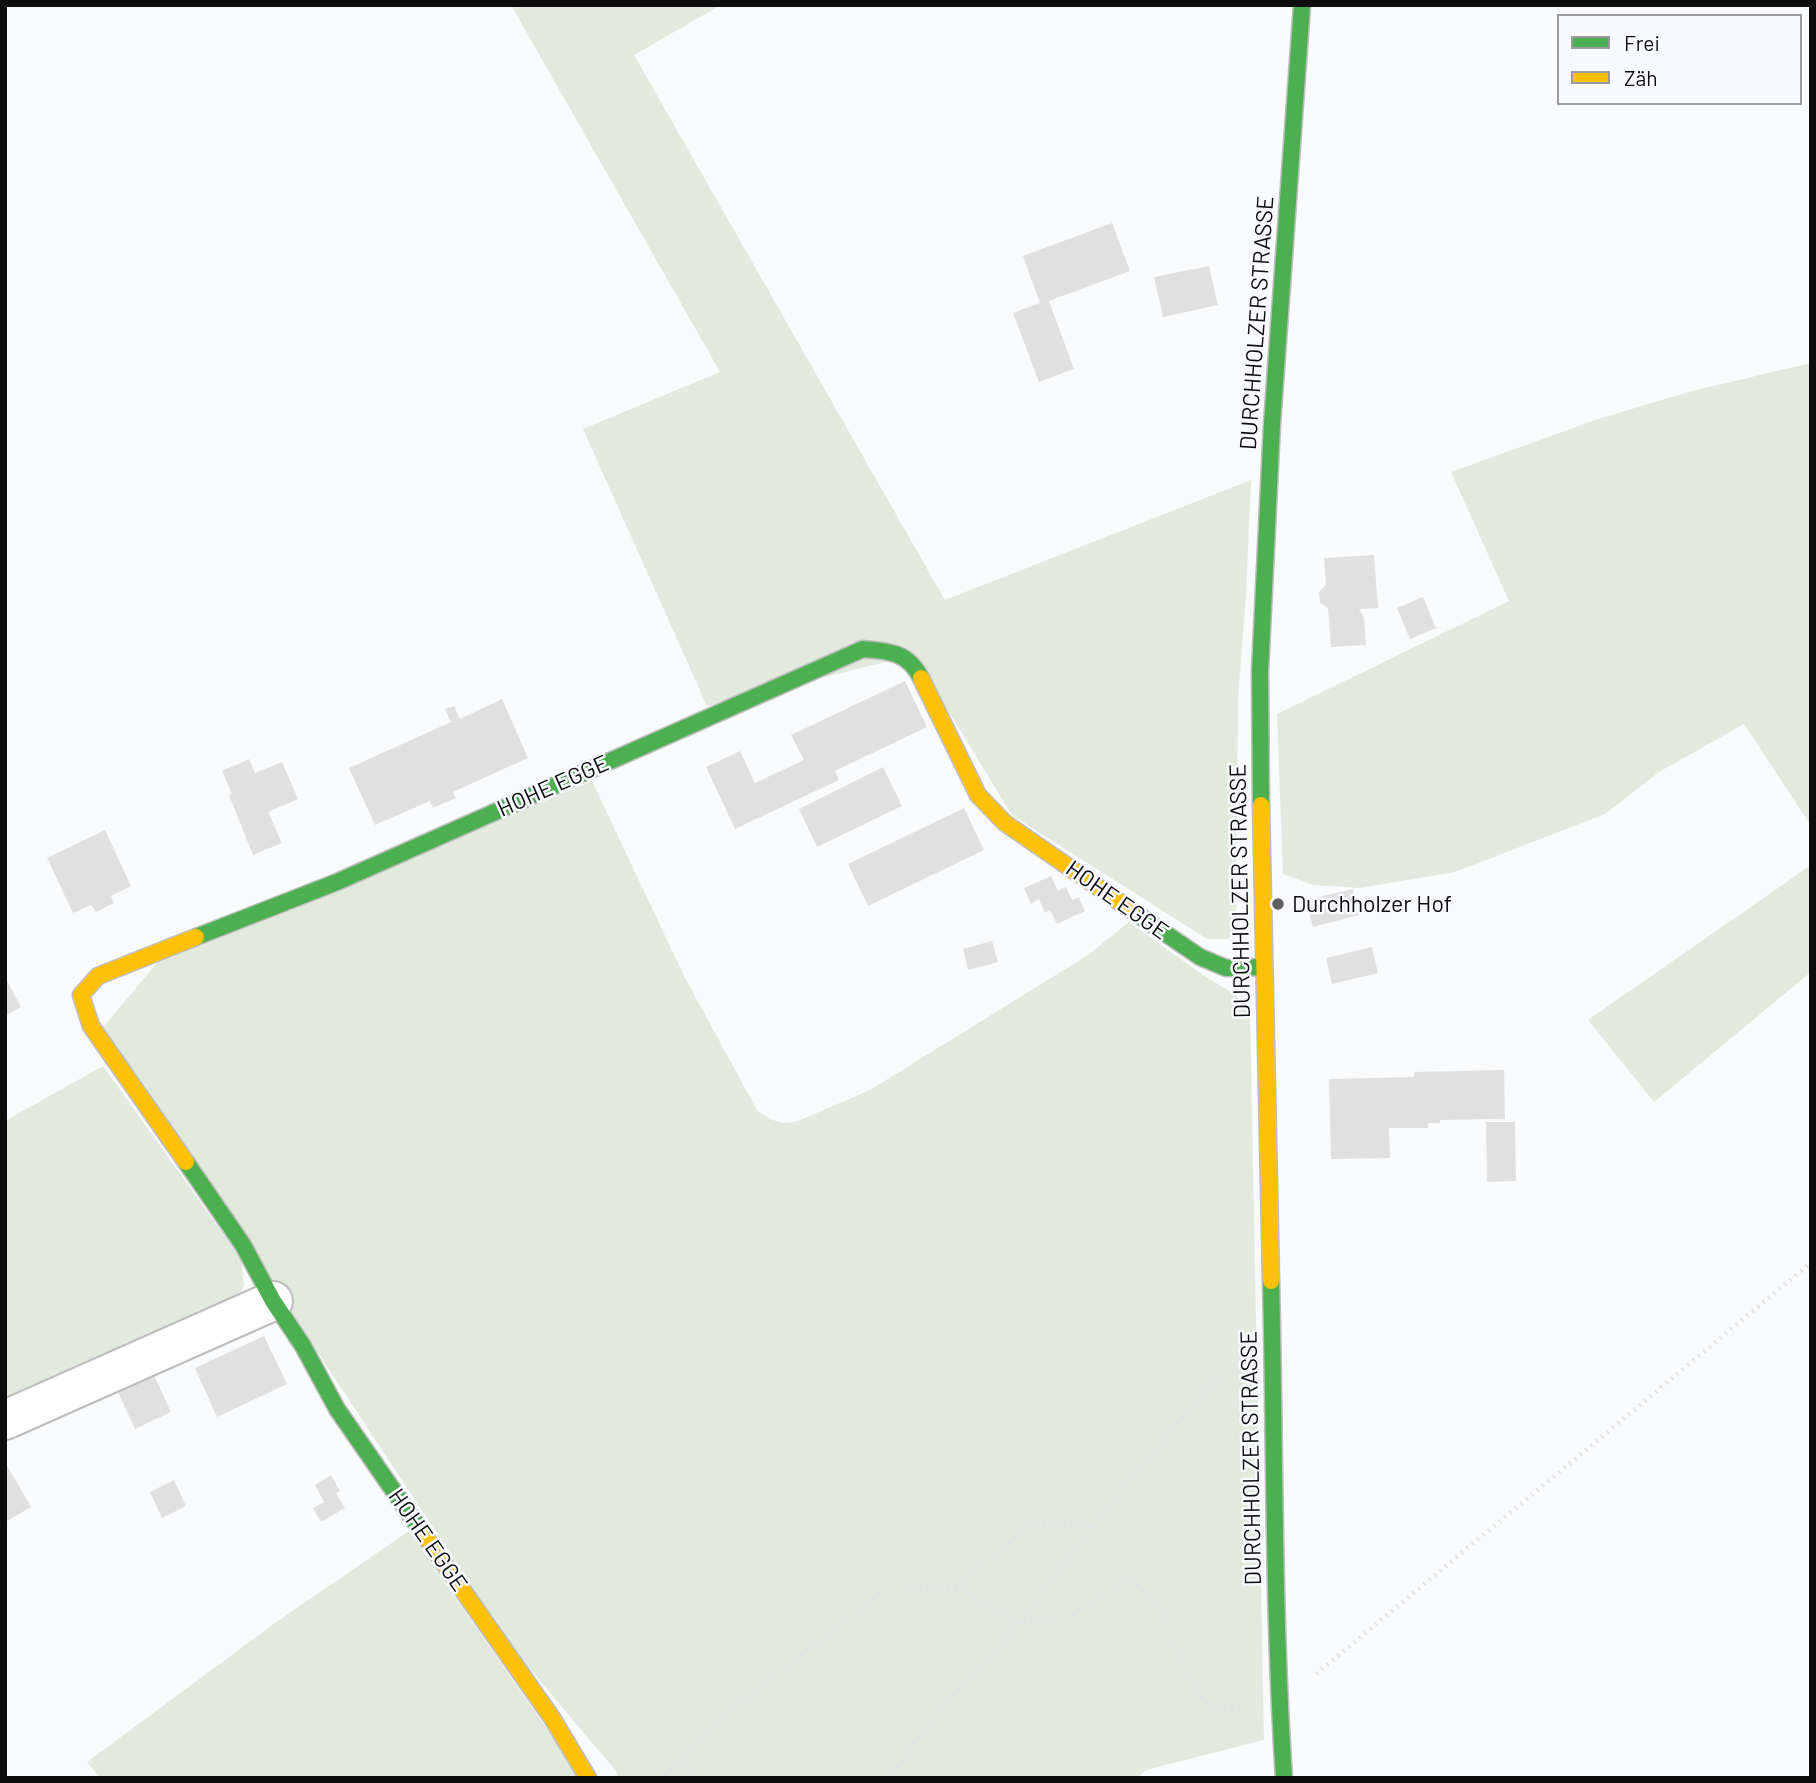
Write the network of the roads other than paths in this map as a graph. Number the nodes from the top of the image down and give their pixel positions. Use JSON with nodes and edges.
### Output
{"nodes":[{"id":1,"x":1302,"y":5,"type":"edge"},
{"id":2,"x":1264,"y":967,"type":"junction"},
{"id":3,"x":272,"y":1301,"type":"junction"},
{"id":4,"x":5,"y":1420,"type":"edge"},
{"id":5,"x":588,"y":1778,"type":"edge"},
{"id":6,"x":1284,"y":1778,"type":"edge"}],
"edges":[{"from":1,"to":2,"type":"street","name":"DURCHHOLZER STRASSE"},
{"from":2,"to":3,"type":"street","name":"HOHE EGGE"},
{"from":2,"to":6,"type":"street","name":"DURCHHOLZER STRASSE"},
{"from":3,"to":4,"type":"street"},
{"from":3,"to":5,"type":"street","name":"HOHE EGGE"}]}
